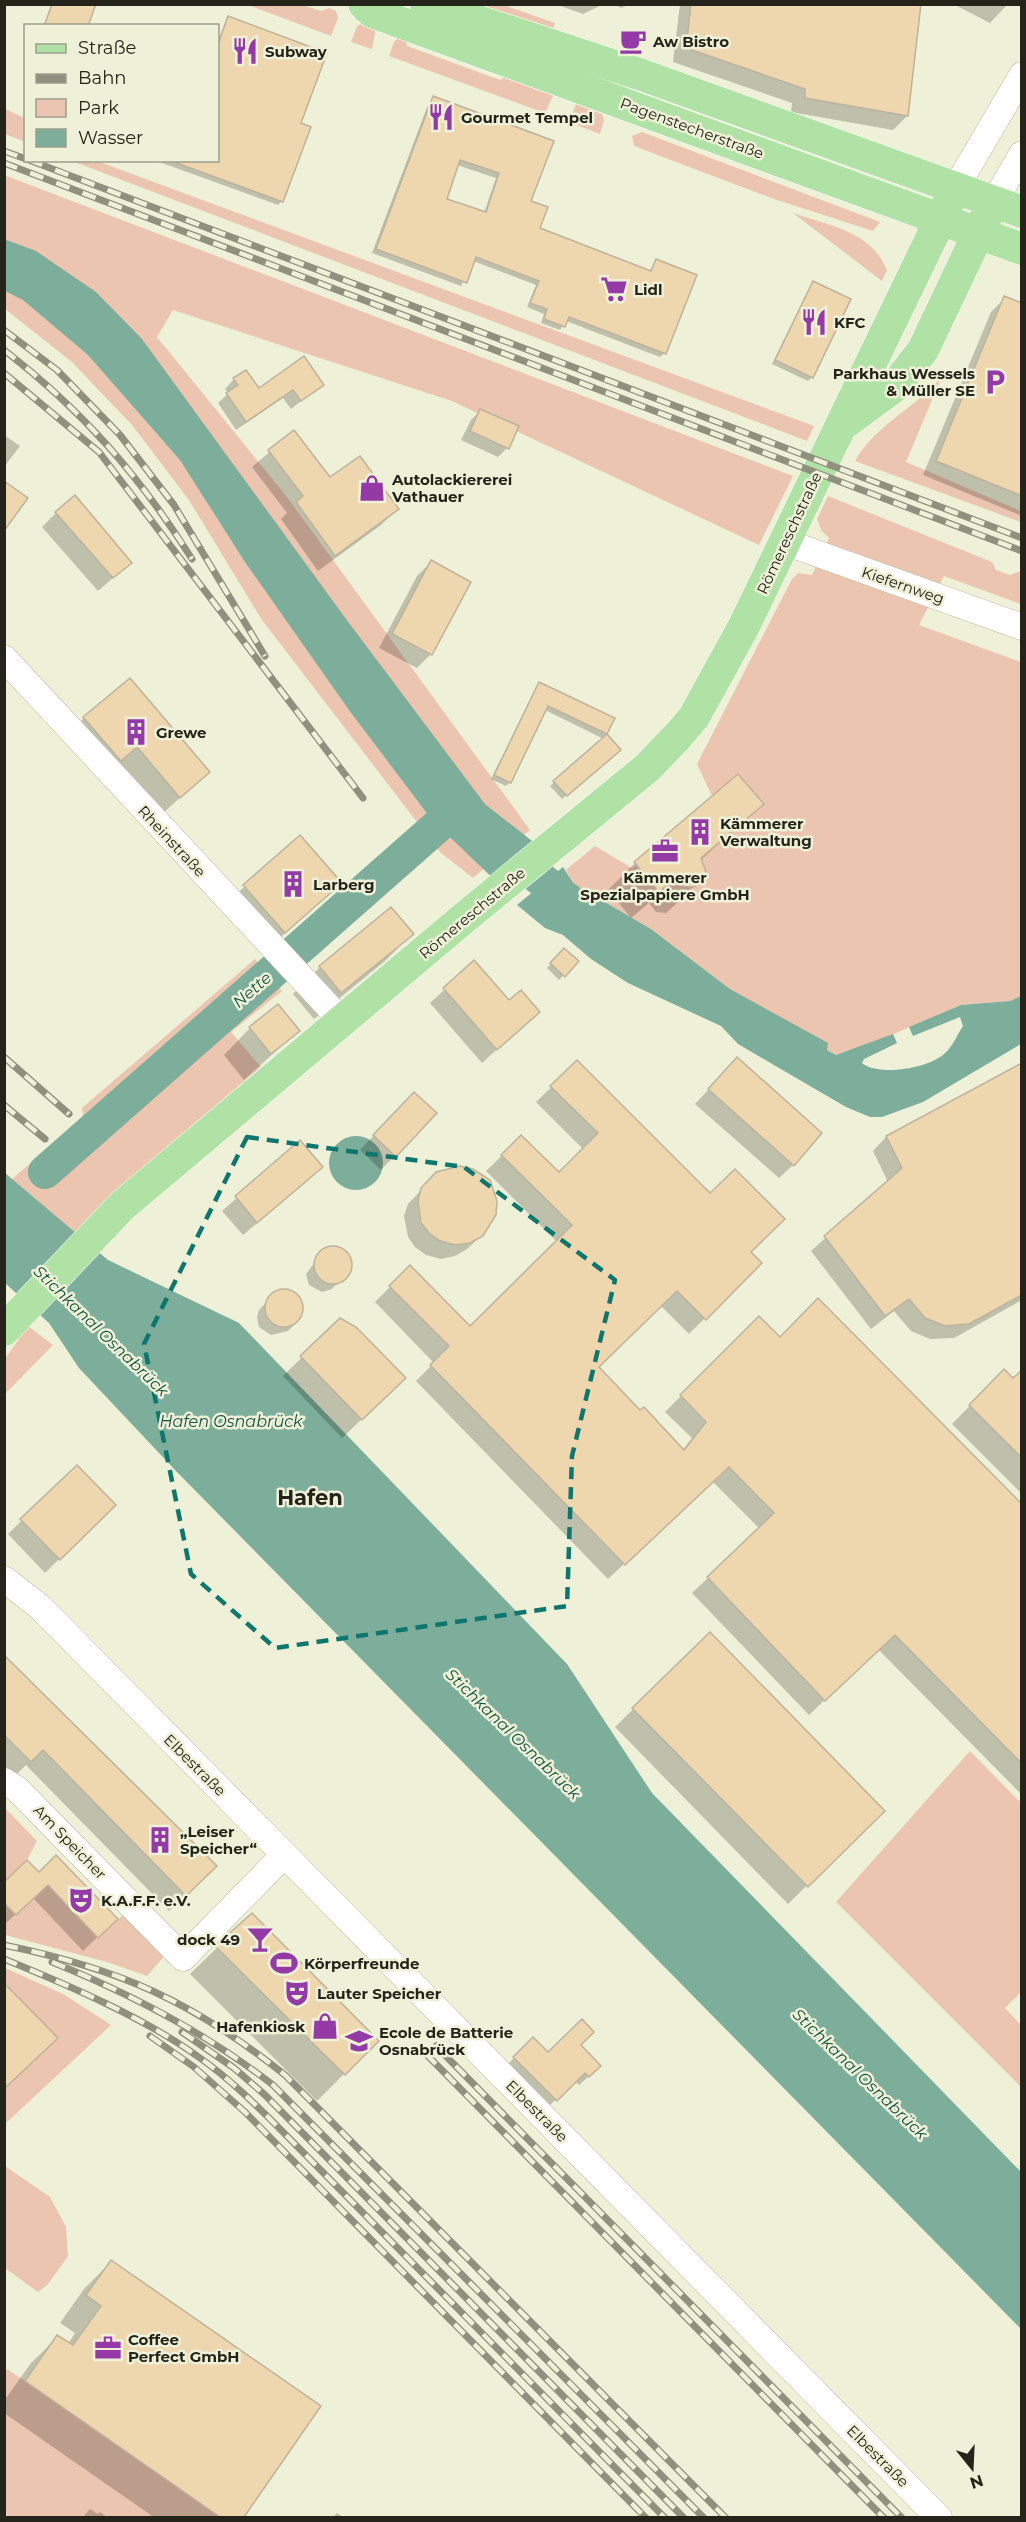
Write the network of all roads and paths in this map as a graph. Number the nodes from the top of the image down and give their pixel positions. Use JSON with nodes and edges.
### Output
{"nodes":[{"id":1,"x":364,"y":4,"type":"edge"},
{"id":2,"x":426,"y":4,"type":"edge"},
{"id":3,"x":1022,"y":75,"type":"edge"},
{"id":4,"x":1022,"y":154,"type":"edge"},
{"id":5,"x":955,"y":189,"type":"junction"},
{"id":6,"x":1008,"y":207,"type":"edge"},
{"id":7,"x":941,"y":219,"type":"junction"},
{"id":8,"x":977,"y":233,"type":"junction"},
{"id":9,"x":1022,"y":249,"type":"edge"},
{"id":10,"x":845,"y":422,"type":"junction"},
{"id":11,"x":785,"y":542,"type":"junction"},
{"id":12,"x":1022,"y":627,"type":"edge"},
{"id":13,"x":4,"y":658,"type":"edge"},
{"id":14,"x":342,"y":1022,"type":"junction"},
{"id":15,"x":11,"y":1324,"type":"edge"},
{"id":16,"x":4,"y":1579,"type":"edge"},
{"id":17,"x":4,"y":1781,"type":"edge"},
{"id":18,"x":284,"y":1855,"type":"junction"},
{"id":19,"x":939,"y":2517,"type":"edge"}],
"edges":[{"from":1,"to":7,"type":"main road","name":"Pagenstecherstraße"},
{"from":2,"to":5,"type":"main road"},
{"from":3,"to":5,"type":"street"},
{"from":4,"to":6,"type":"street"},
{"from":5,"to":6,"type":"main road"},
{"from":5,"to":7,"type":"main road","name":"Römereschstraße"},
{"from":6,"to":8,"type":"main road","name":"Römereschstraße"},
{"from":7,"to":8,"type":"main road","name":"Pagenstecherstraße"},
{"from":7,"to":10,"type":"main road","name":"Römereschstraße"},
{"from":8,"to":9,"type":"main road","name":"Pagenstecherstraße"},
{"from":8,"to":10,"type":"main road","name":"Römereschstraße"},
{"from":10,"to":11,"type":"main road","name":"Römereschstraße"},
{"from":11,"to":12,"type":"street","name":"Kiefernweg"},
{"from":11,"to":14,"type":"main road","name":"Römereschstraße"},
{"from":13,"to":14,"type":"street","name":"Rheinstraße"},
{"from":14,"to":15,"type":"main road","name":"Römereschstraße"},
{"from":16,"to":18,"type":"street","name":"Elbestraße"},
{"from":17,"to":18,"type":"street","name":"Am Speicher"},
{"from":18,"to":19,"type":"street","name":"Elbestraße"}]}
